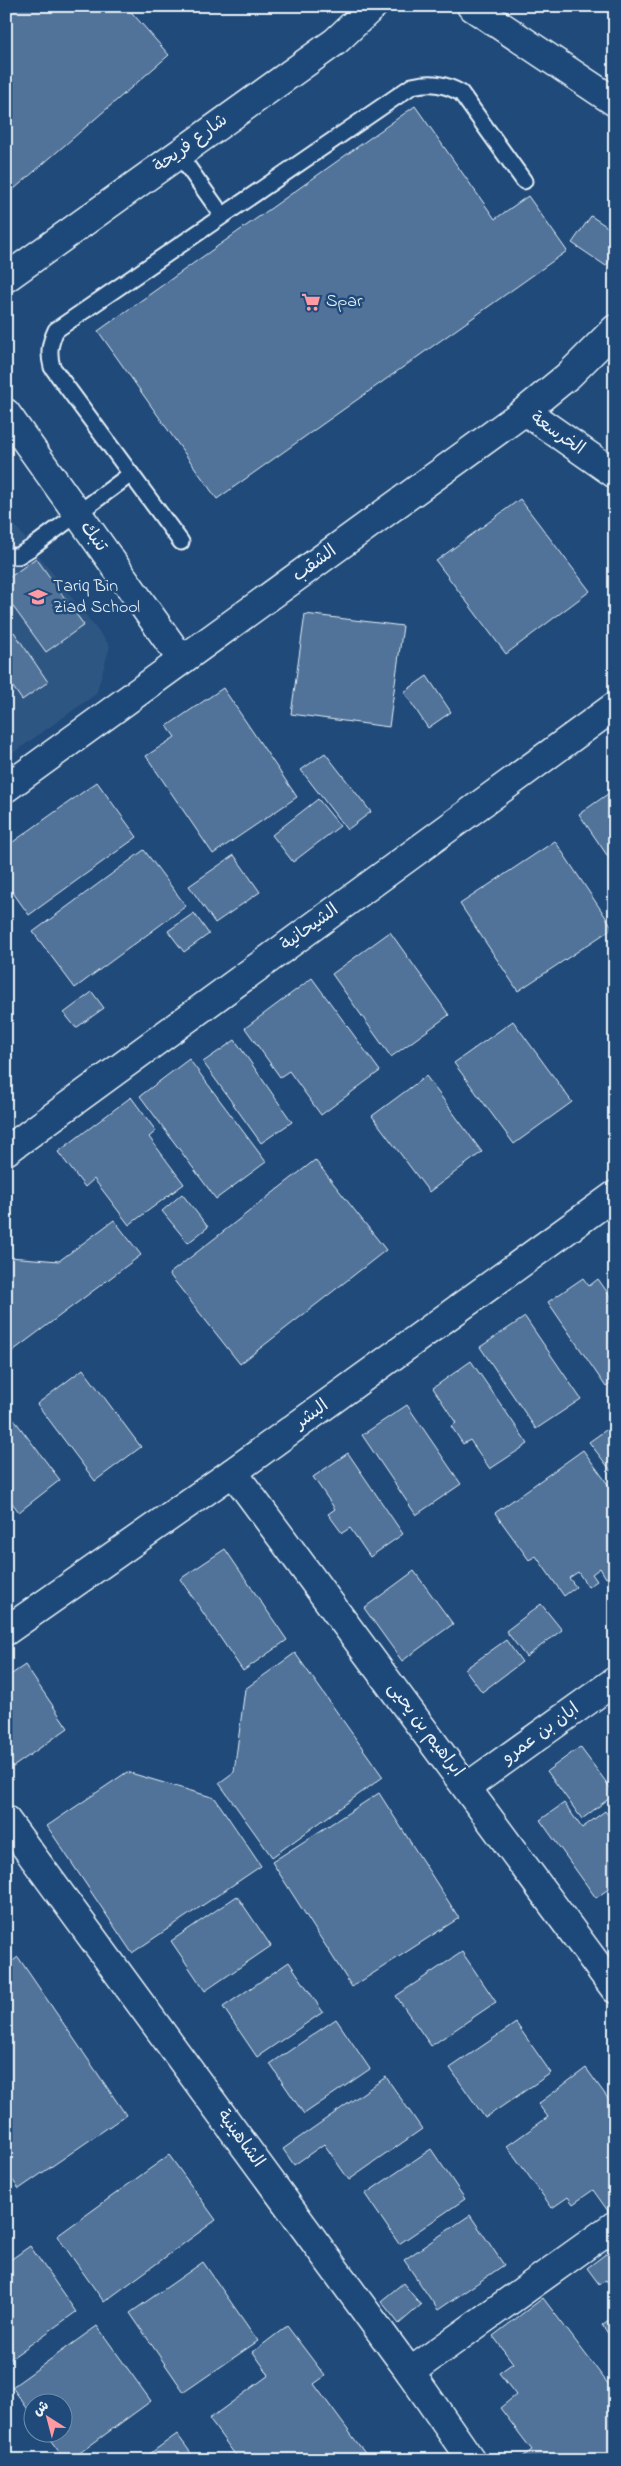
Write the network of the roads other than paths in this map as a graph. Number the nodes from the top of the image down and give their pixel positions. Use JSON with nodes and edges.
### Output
{"nodes":[{"id":1,"x":373,"y":6,"type":"edge"},
{"id":2,"x":471,"y":6,"type":"edge"},
{"id":3,"x":615,"y":102,"type":"edge"},
{"id":4,"x":178,"y":153,"type":"junction"},
{"id":5,"x":524,"y":181,"type":"dead end"},
{"id":6,"x":222,"y":215,"type":"junction"},
{"id":7,"x":6,"y":278,"type":"edge"},
{"id":8,"x":615,"y":329,"type":"edge"},
{"id":9,"x":525,"y":411,"type":"junction"},
{"id":10,"x":6,"y":413,"type":"edge"},
{"id":11,"x":131,"y":474,"type":"junction"},
{"id":12,"x":615,"y":474,"type":"edge"},
{"id":13,"x":77,"y":514,"type":"junction"},
{"id":14,"x":181,"y":542,"type":"dead end"},
{"id":15,"x":6,"y":556,"type":"edge"},
{"id":16,"x":182,"y":660,"type":"junction"},
{"id":17,"x":615,"y":706,"type":"edge"},
{"id":18,"x":6,"y":788,"type":"edge"},
{"id":19,"x":6,"y":1151,"type":"edge"},
{"id":20,"x":615,"y":1195,"type":"edge"},
{"id":21,"x":234,"y":1472,"type":"junction"},
{"id":22,"x":6,"y":1631,"type":"edge"},
{"id":23,"x":615,"y":1681,"type":"edge"},
{"id":24,"x":467,"y":1788,"type":"junction"},
{"id":25,"x":6,"y":1820,"type":"edge"},
{"id":26,"x":615,"y":1989,"type":"edge"},
{"id":27,"x":615,"y":2225,"type":"edge"},
{"id":28,"x":410,"y":2372,"type":"junction"},
{"id":29,"x":471,"y":2460,"type":"edge"}],
"edges":[{"from":1,"to":4,"type":"street","name":"شارع فريحة"},
{"from":2,"to":3,"type":"street"},
{"from":4,"to":6,"type":"lane"},
{"from":4,"to":7,"type":"street","name":"شارع فريحة"},
{"from":5,"to":6,"type":"lane"},
{"from":6,"to":11,"type":"lane"},
{"from":8,"to":9,"type":"street","name":"الشقب"},
{"from":9,"to":12,"type":"street","name":"الخرسعة"},
{"from":9,"to":16,"type":"street","name":"الشقب"},
{"from":10,"to":13,"type":"street","name":"تنبك"},
{"from":11,"to":13,"type":"lane"},
{"from":11,"to":14,"type":"lane"},
{"from":13,"to":15,"type":"lane"},
{"from":13,"to":16,"type":"street","name":"تنبك"},
{"from":16,"to":18,"type":"street","name":"الشقب"},
{"from":17,"to":19,"type":"street","name":"الشيحانية"},
{"from":20,"to":21,"type":"street","name":"البشر"},
{"from":21,"to":22,"type":"street","name":"البشر"},
{"from":21,"to":24,"type":"street","name":"ابراهيم بن يحيى"},
{"from":23,"to":24,"type":"street","name":"ابان بن عمرو"},
{"from":24,"to":26,"type":"street","name":"ابراهيم بن يحيى"},
{"from":25,"to":28,"type":"street","name":"الشاهينية"},
{"from":27,"to":28,"type":"street"},
{"from":28,"to":29,"type":"street","name":"الشاهينية"}]}
